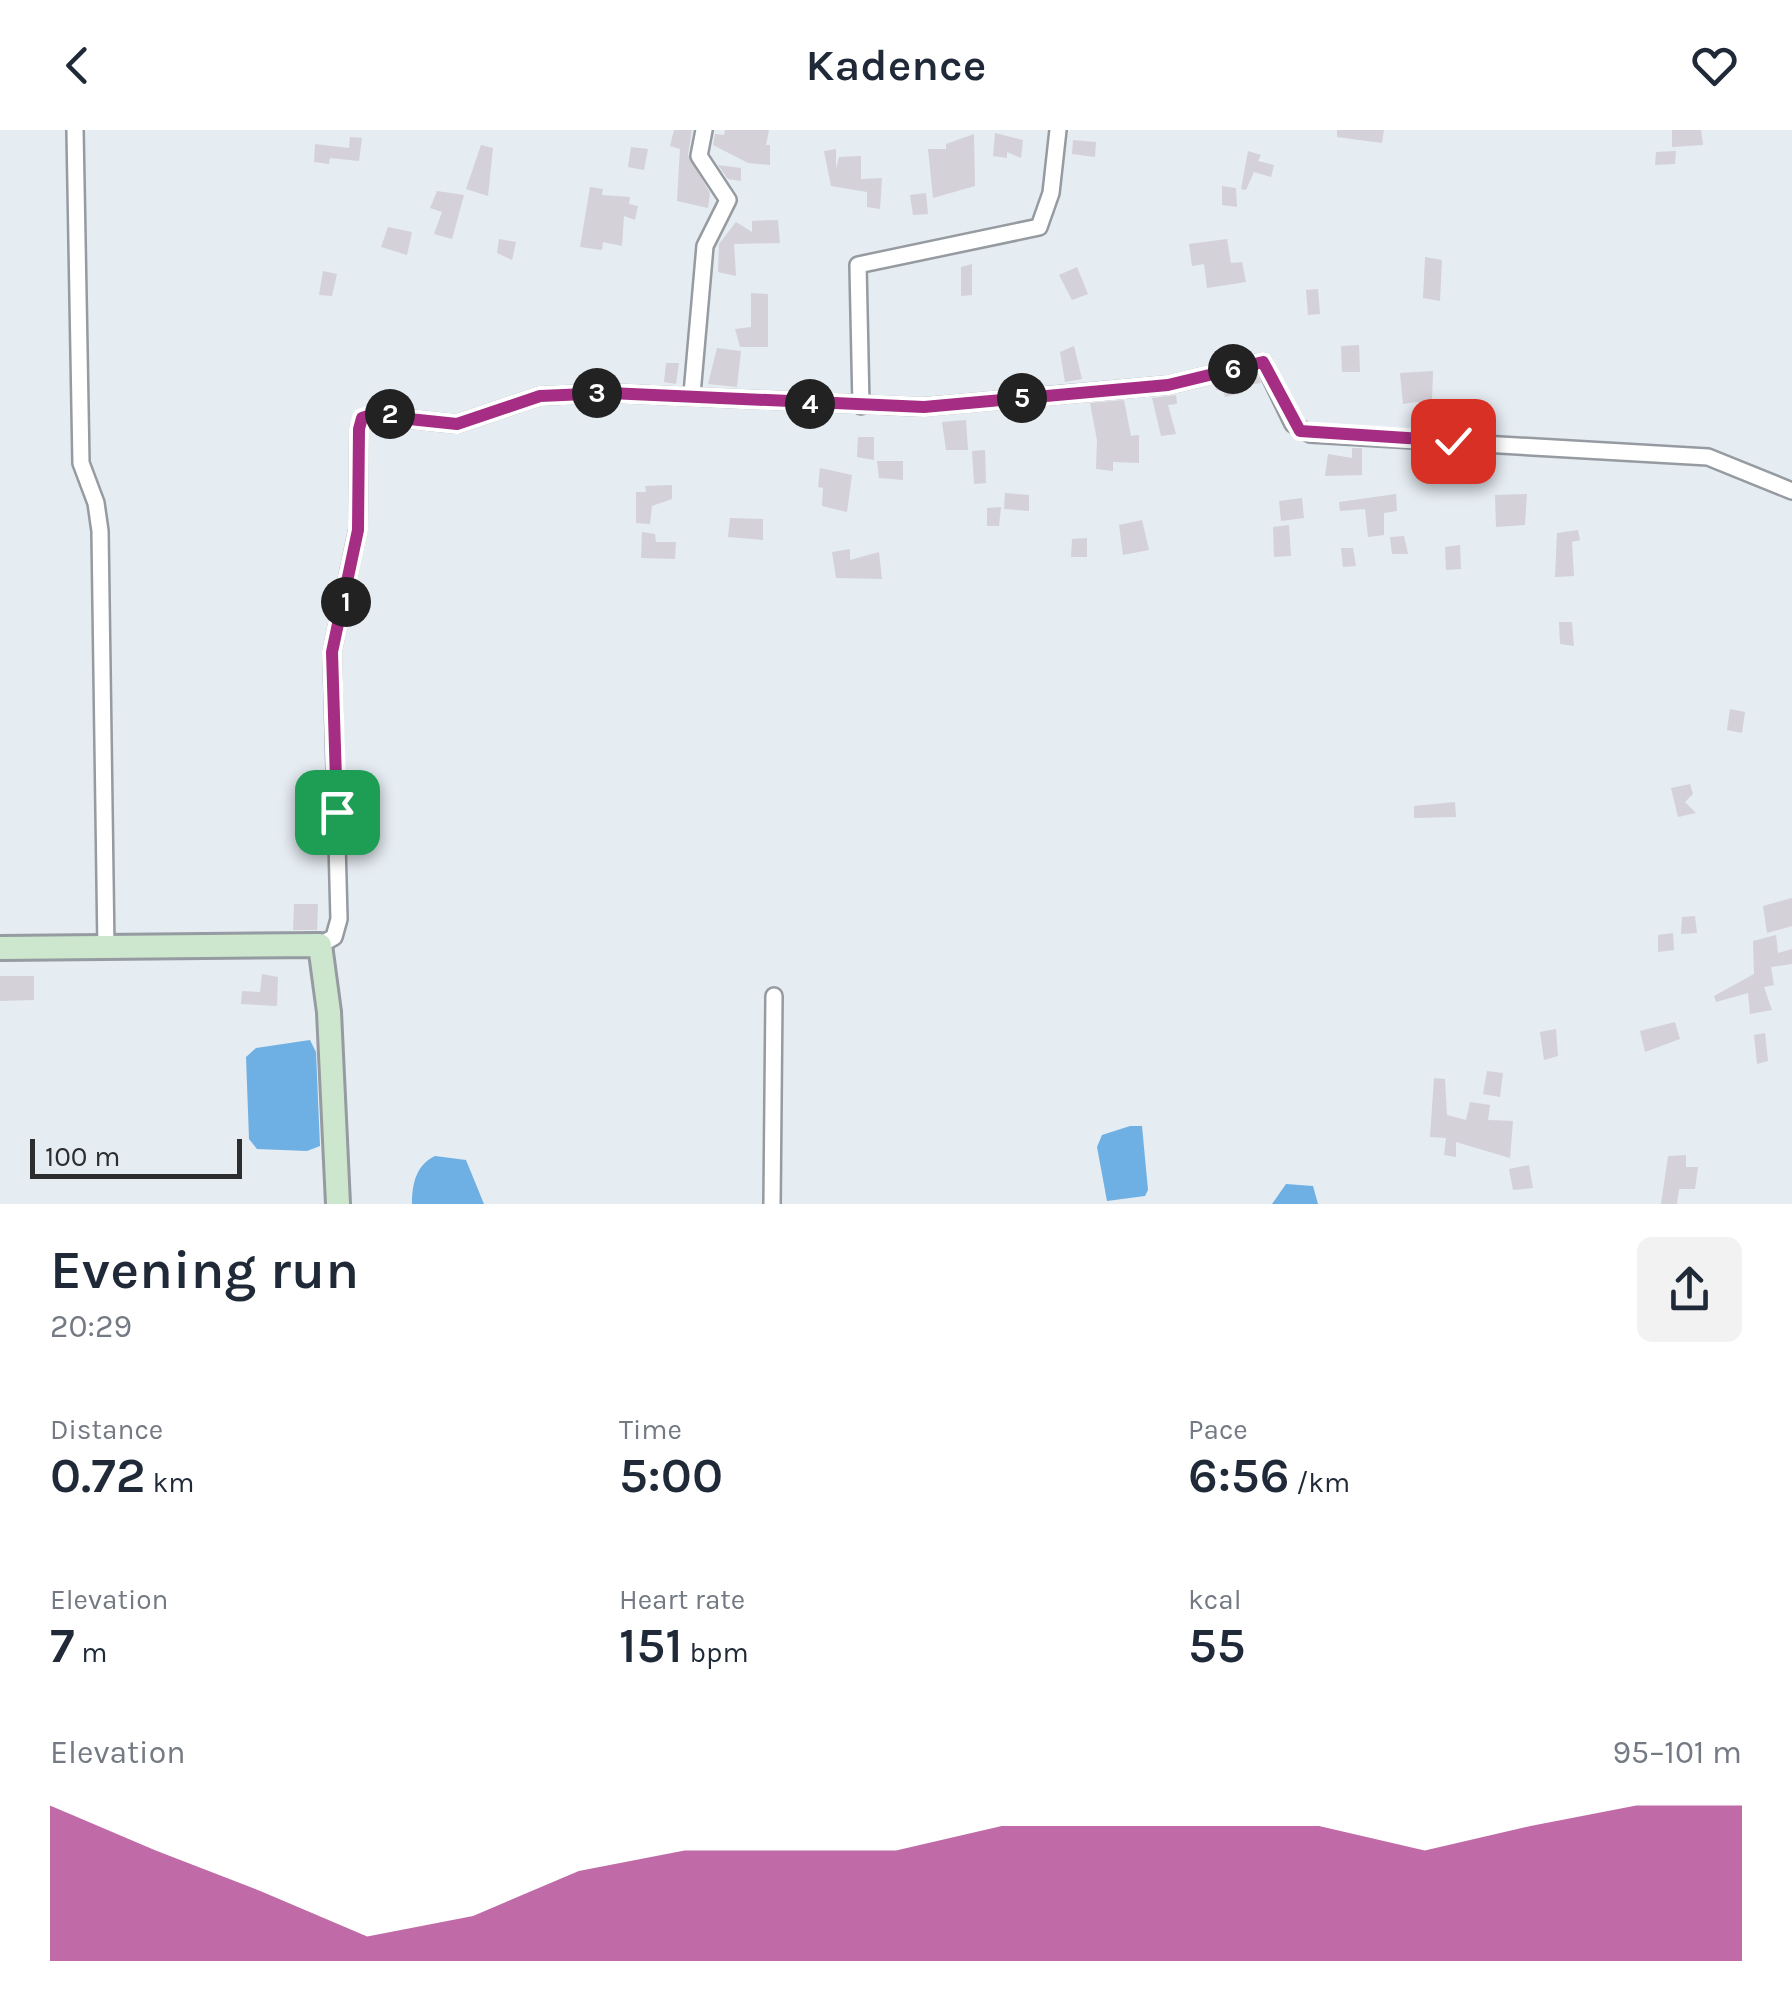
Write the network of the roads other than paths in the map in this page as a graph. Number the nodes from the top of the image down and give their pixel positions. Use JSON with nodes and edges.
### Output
{"nodes":[{"id":1,"x":75,"y":130,"type":"edge"},
{"id":2,"x":704,"y":130,"type":"edge"},
{"id":3,"x":1058,"y":130,"type":"edge"},
{"id":4,"x":692,"y":394,"type":"junction"},
{"id":5,"x":862,"y":406,"type":"junction"},
{"id":6,"x":1792,"y":492,"type":"edge"},
{"id":7,"x":320,"y":945,"type":"junction"},
{"id":8,"x":0,"y":948,"type":"edge"},
{"id":9,"x":106,"y":949,"type":"junction"},
{"id":10,"x":774,"y":996,"type":"dead end"},
{"id":11,"x":338,"y":1204,"type":"edge"},
{"id":12,"x":772,"y":1204,"type":"edge"}],
"edges":[{"from":1,"to":9,"type":"street"},
{"from":2,"to":4,"type":"street"},
{"from":3,"to":5,"type":"street"},
{"from":4,"to":5,"type":"street"},
{"from":4,"to":7,"type":"street"},
{"from":5,"to":6,"type":"street"},
{"from":7,"to":9,"type":"main road"},
{"from":7,"to":11,"type":"main road"},
{"from":8,"to":9,"type":"main road"},
{"from":10,"to":12,"type":"street"}]}
